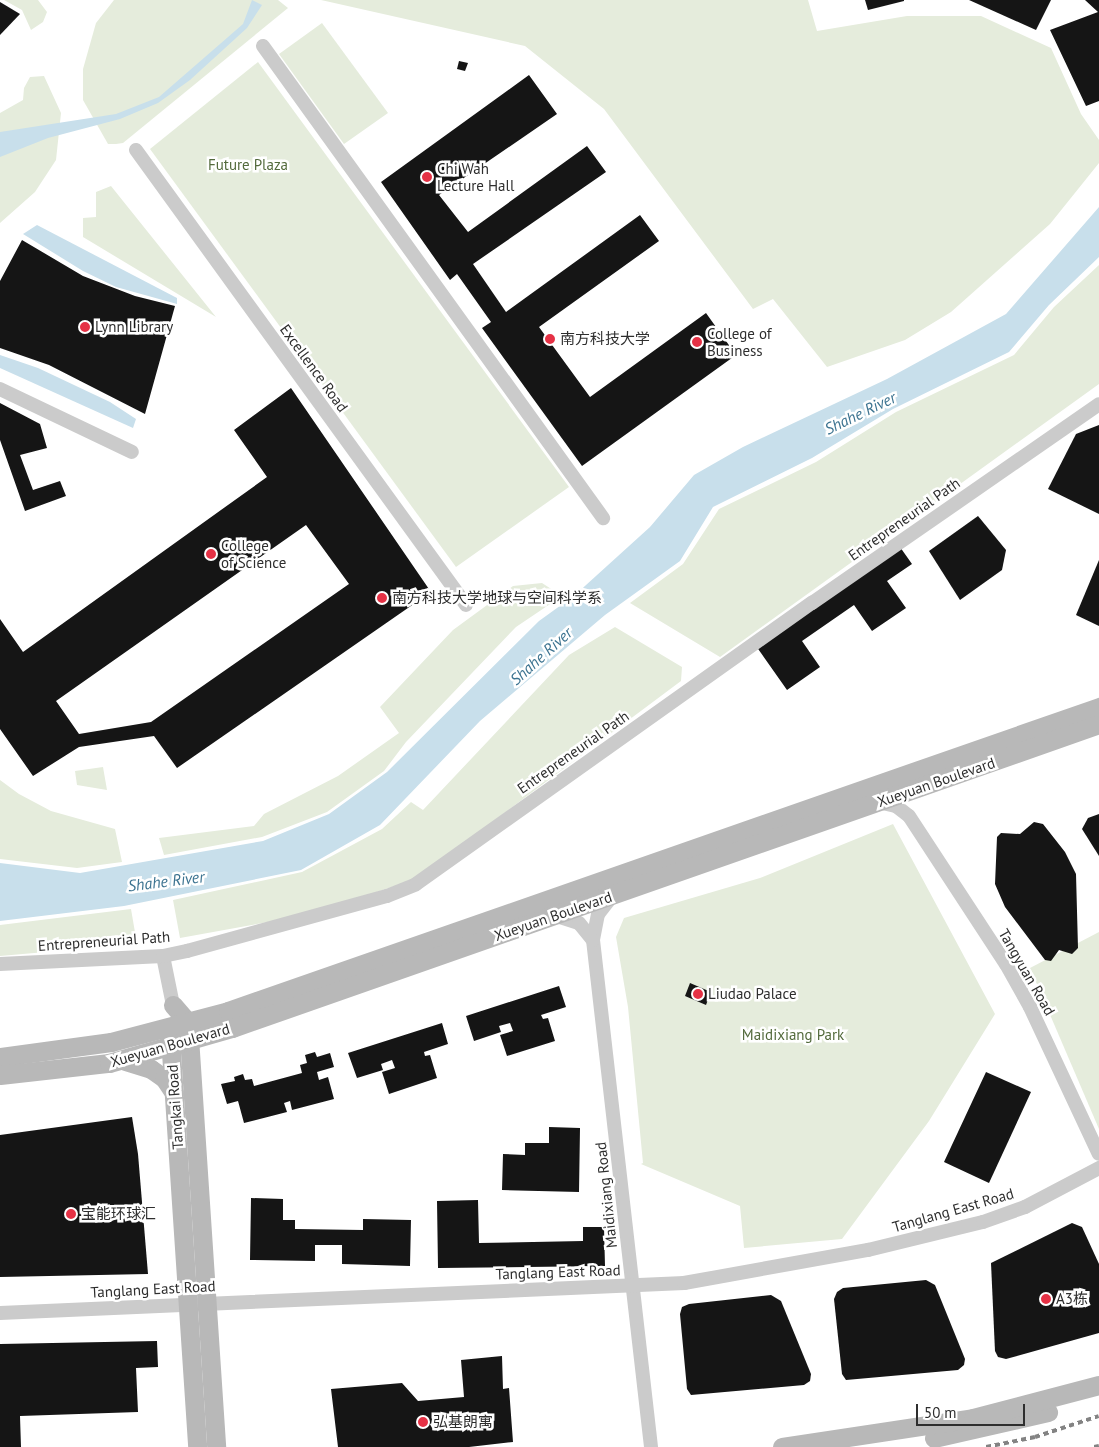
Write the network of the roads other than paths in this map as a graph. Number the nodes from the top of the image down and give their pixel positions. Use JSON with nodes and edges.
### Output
{"nodes":[{"id":1,"x":263,"y":46,"type":"dead end"},
{"id":2,"x":136,"y":150,"type":"dead end"},
{"id":3,"x":0,"y":389,"type":"edge"},
{"id":4,"x":1099,"y":404,"type":"edge"},
{"id":5,"x":132,"y":452,"type":"dead end"},
{"id":6,"x":603,"y":518,"type":"dead end"},
{"id":7,"x":466,"y":605,"type":"dead end"},
{"id":8,"x":1099,"y":707,"type":"edge"},
{"id":9,"x":1099,"y":724,"type":"edge"},
{"id":10,"x":916,"y":788,"type":"junction"},
{"id":11,"x":877,"y":802,"type":"junction"},
{"id":12,"x":909,"y":816,"type":"junction"},
{"id":13,"x":613,"y":895,"type":"junction"},
{"id":14,"x":554,"y":915,"type":"junction"},
{"id":15,"x":593,"y":940,"type":"junction"},
{"id":16,"x":163,"y":956,"type":"junction"},
{"id":17,"x":0,"y":964,"type":"edge"},
{"id":18,"x":173,"y":1005,"type":"junction"},
{"id":19,"x":188,"y":1022,"type":"junction"},
{"id":20,"x":170,"y":1027,"type":"junction"},
{"id":21,"x":190,"y":1041,"type":"junction"},
{"id":22,"x":171,"y":1047,"type":"junction"},
{"id":23,"x":0,"y":1057,"type":"edge"},
{"id":24,"x":120,"y":1061,"type":"junction"},
{"id":25,"x":0,"y":1075,"type":"edge"},
{"id":26,"x":174,"y":1093,"type":"junction"},
{"id":27,"x":1099,"y":1154,"type":"edge"},
{"id":28,"x":1099,"y":1168,"type":"edge"},
{"id":29,"x":632,"y":1285,"type":"junction"},
{"id":30,"x":207,"y":1303,"type":"junction"},
{"id":31,"x":188,"y":1304,"type":"junction"},
{"id":32,"x":0,"y":1314,"type":"edge"},
{"id":33,"x":1099,"y":1385,"type":"edge"},
{"id":34,"x":1099,"y":1397,"type":"edge"},
{"id":35,"x":197,"y":1447,"type":"edge"},
{"id":36,"x":216,"y":1447,"type":"edge"},
{"id":37,"x":651,"y":1447,"type":"edge"},
{"id":38,"x":782,"y":1447,"type":"edge"},
{"id":39,"x":876,"y":1447,"type":"edge"}],
"edges":[{"from":1,"to":6,"type":"street"},
{"from":2,"to":7,"type":"street","name":"Excellence Road"},
{"from":3,"to":5,"type":"street"},
{"from":4,"to":16,"type":"street","name":"Entrepreneurial Path"},
{"from":8,"to":19,"type":"main road","name":"Xueyuan Boulevard"},
{"from":9,"to":10,"type":"main road","name":"Xueyuan Boulevard"},
{"from":10,"to":11,"type":"main road","name":"Xueyuan Boulevard"},
{"from":10,"to":12,"type":"street"},
{"from":11,"to":12,"type":"street","name":"Tangyuan Road"},
{"from":11,"to":13,"type":"main road","name":"Xueyuan Boulevard"},
{"from":12,"to":27,"type":"street","name":"Tangyuan Road"},
{"from":13,"to":14,"type":"main road","name":"Xueyuan Boulevard"},
{"from":13,"to":15,"type":"street","name":"Maidixiang Road"},
{"from":14,"to":15,"type":"street"},
{"from":14,"to":21,"type":"main road","name":"Xueyuan Boulevard"},
{"from":15,"to":29,"type":"street","name":"Maidixiang Road"},
{"from":16,"to":17,"type":"street","name":"Entrepreneurial Path"},
{"from":16,"to":18,"type":"street"},
{"from":18,"to":19,"type":"main road"},
{"from":18,"to":20,"type":"main road","name":"Tangkai Road"},
{"from":19,"to":20,"type":"main road","name":"Xueyuan Boulevard"},
{"from":19,"to":21,"type":"main road","name":"Tangkai Road"},
{"from":20,"to":22,"type":"main road","name":"Tangkai Road"},
{"from":20,"to":23,"type":"main road","name":"Xueyuan Boulevard"},
{"from":21,"to":22,"type":"main road","name":"Xueyuan Boulevard"},
{"from":21,"to":30,"type":"main road","name":"Tangkai Road"},
{"from":22,"to":24,"type":"main road","name":"Xueyuan Boulevard"},
{"from":22,"to":26,"type":"main road","name":"Tangkai Road"},
{"from":24,"to":25,"type":"main road","name":"Xueyuan Boulevard"},
{"from":24,"to":26,"type":"main road"},
{"from":26,"to":31,"type":"main road","name":"Tangkai Road"},
{"from":28,"to":29,"type":"street","name":"Tanglang East Road"},
{"from":29,"to":30,"type":"street","name":"Tanglang East Road"},
{"from":29,"to":37,"type":"street","name":"Maidixiang Road"},
{"from":30,"to":31,"type":"street","name":"Tanglang East Road"},
{"from":30,"to":36,"type":"main road","name":"Tangkai Road"},
{"from":31,"to":32,"type":"street","name":"Tanglang East Road"},
{"from":31,"to":35,"type":"main road","name":"Tangkai Road"},
{"from":33,"to":38,"type":"main road"},
{"from":34,"to":39,"type":"main road"}]}
